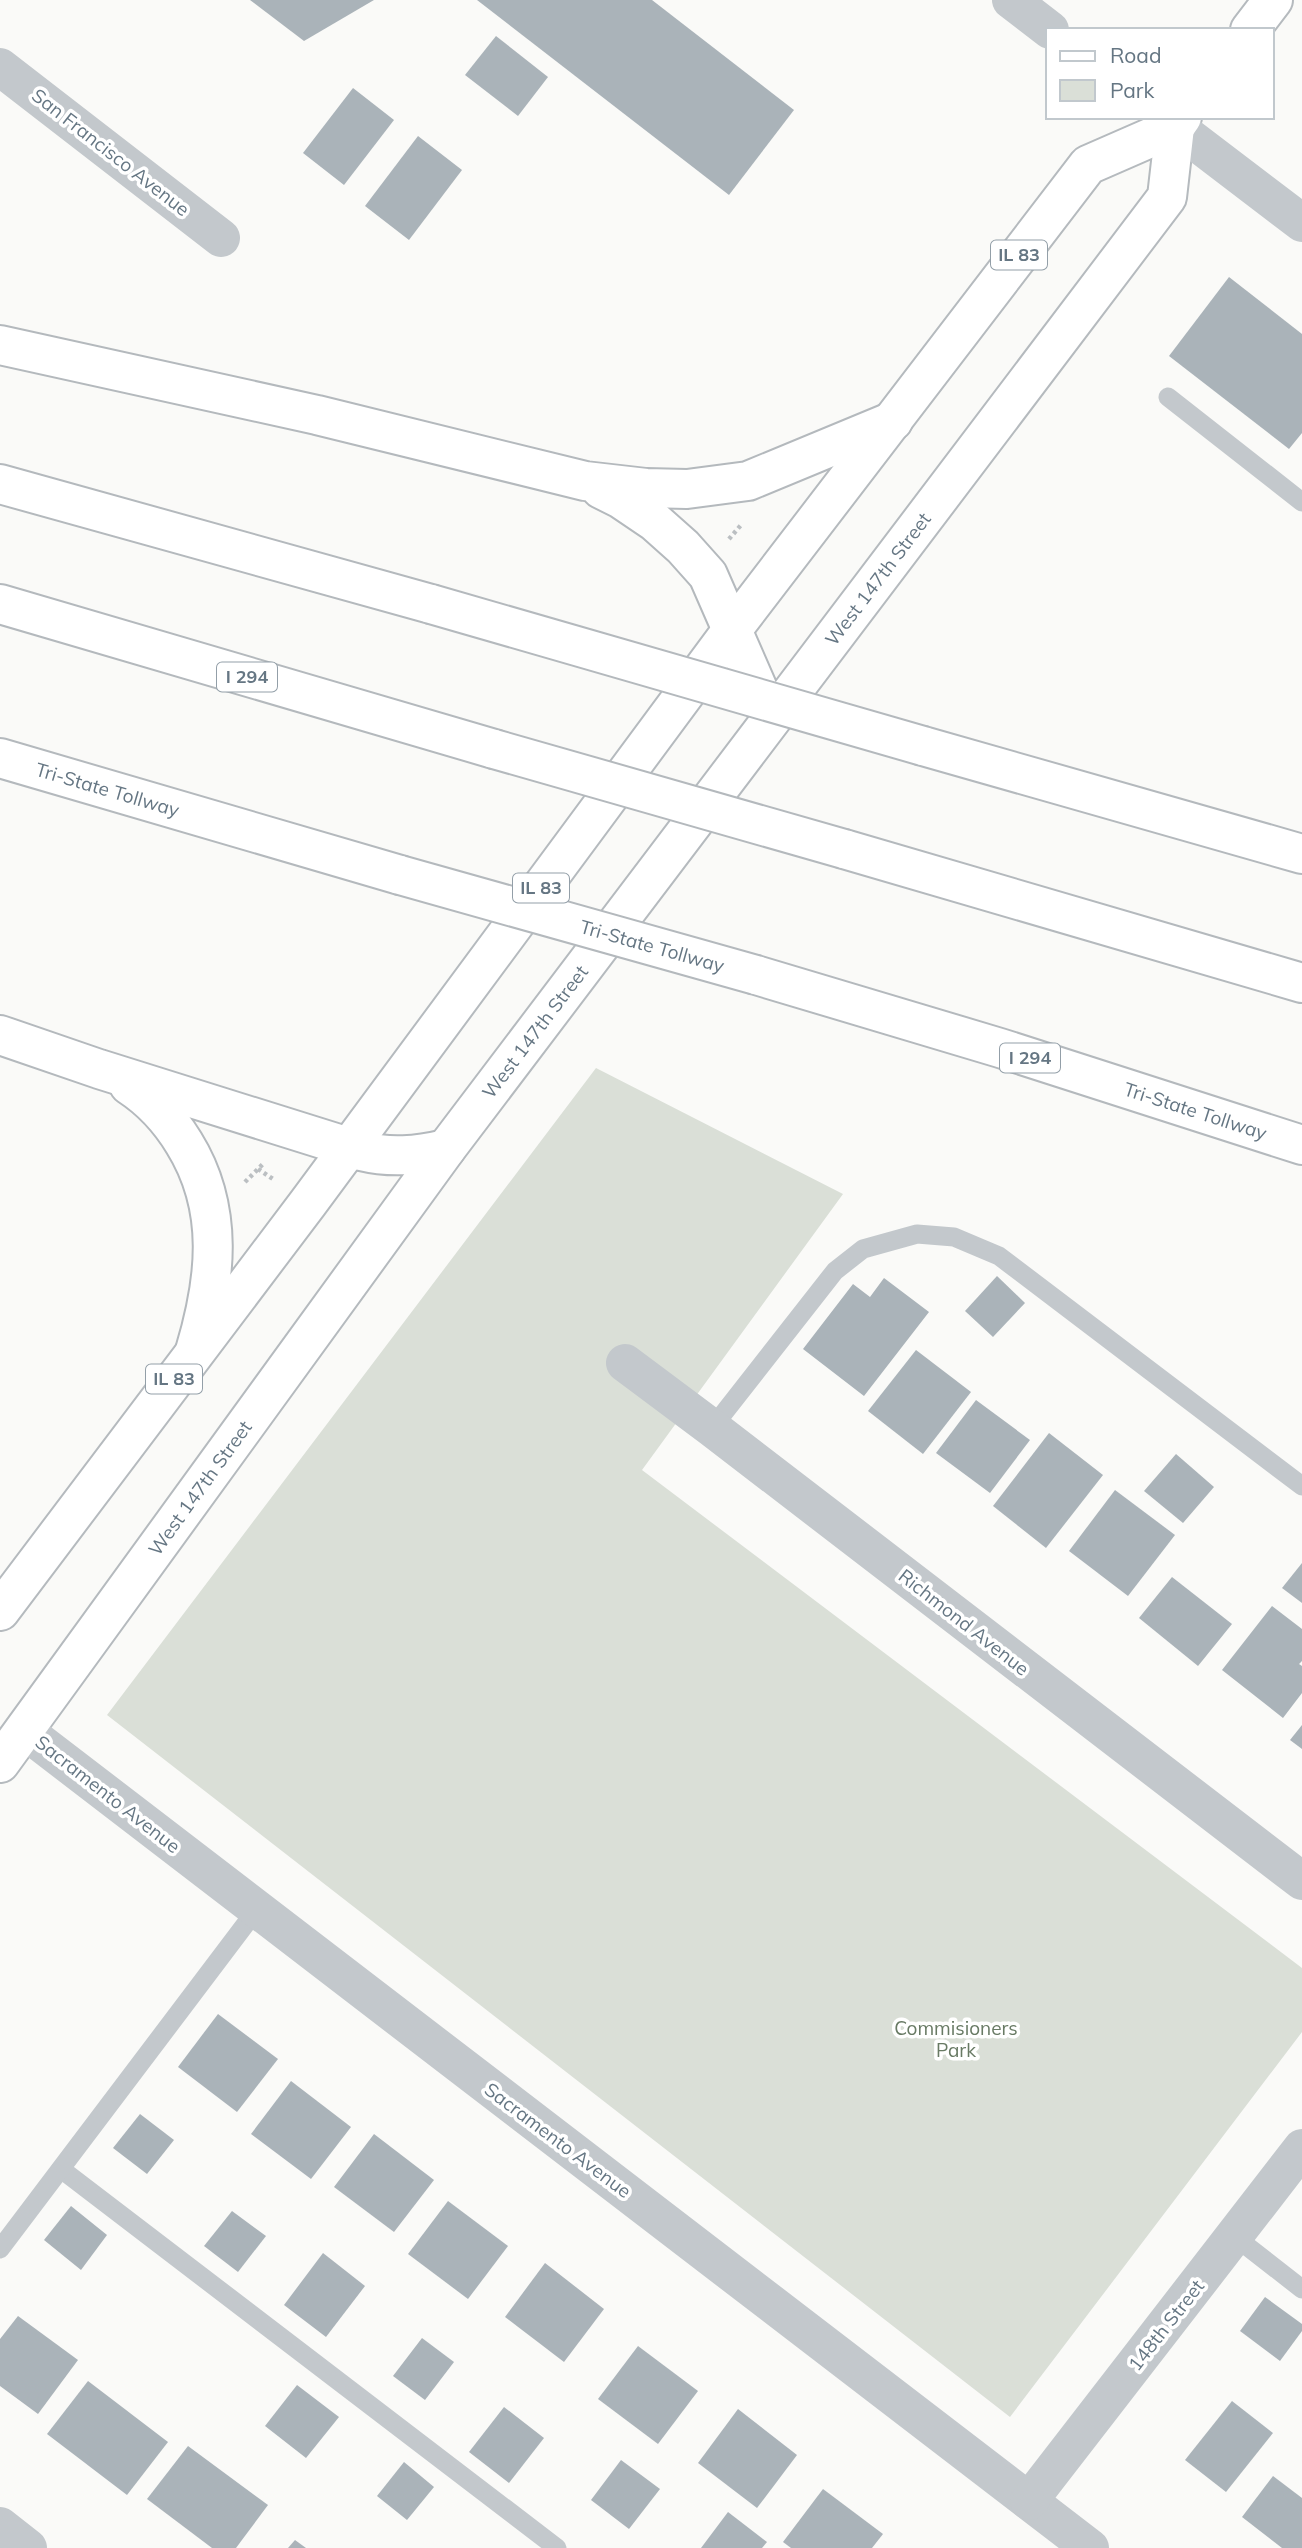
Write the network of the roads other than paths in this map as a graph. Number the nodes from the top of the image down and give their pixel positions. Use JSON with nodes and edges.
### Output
{"nodes":[{"id":1,"x":1011,"y":0,"type":"edge"},
{"id":2,"x":1273,"y":0,"type":"edge"},
{"id":3,"x":1047,"y":28,"type":"edge"},
{"id":4,"x":1252,"y":28,"type":"edge"},
{"id":5,"x":0,"y":67,"type":"edge"},
{"id":6,"x":1173,"y":120,"type":"edge"},
{"id":7,"x":1302,"y":223,"type":"edge"},
{"id":8,"x":221,"y":238,"type":"dead end"},
{"id":9,"x":0,"y":345,"type":"edge"},
{"id":10,"x":1168,"y":397,"type":"dead end"},
{"id":11,"x":893,"y":421,"type":"junction"},
{"id":12,"x":585,"y":481,"type":"junction"},
{"id":13,"x":0,"y":484,"type":"edge"},
{"id":14,"x":1302,"y":502,"type":"edge"},
{"id":15,"x":0,"y":604,"type":"edge"},
{"id":16,"x":732,"y":629,"type":"junction"},
{"id":17,"x":771,"y":719,"type":"junction"},
{"id":18,"x":0,"y":758,"type":"edge"},
{"id":19,"x":1302,"y":855,"type":"edge"},
{"id":20,"x":1302,"y":983,"type":"edge"},
{"id":21,"x":0,"y":1035,"type":"edge"},
{"id":22,"x":99,"y":1069,"type":"junction"},
{"id":23,"x":1302,"y":1145,"type":"edge"},
{"id":24,"x":349,"y":1147,"type":"junction"},
{"id":25,"x":446,"y":1149,"type":"junction"},
{"id":26,"x":195,"y":1352,"type":"junction"},
{"id":27,"x":625,"y":1363,"type":"dead end"},
{"id":28,"x":712,"y":1428,"type":"junction"},
{"id":29,"x":1302,"y":1486,"type":"edge"},
{"id":30,"x":0,"y":1611,"type":"edge"},
{"id":31,"x":25,"y":1731,"type":"junction"},
{"id":32,"x":0,"y":1763,"type":"edge"},
{"id":33,"x":1302,"y":1881,"type":"edge"},
{"id":34,"x":257,"y":1909,"type":"junction"},
{"id":35,"x":1302,"y":2148,"type":"edge"},
{"id":36,"x":61,"y":2169,"type":"junction"},
{"id":37,"x":1234,"y":2236,"type":"junction"},
{"id":38,"x":0,"y":2249,"type":"edge"},
{"id":39,"x":1302,"y":2289,"type":"edge"},
{"id":40,"x":1029,"y":2501,"type":"junction"},
{"id":41,"x":0,"y":2526,"type":"edge"},
{"id":42,"x":28,"y":2548,"type":"edge"},
{"id":43,"x":557,"y":2548,"type":"edge"},
{"id":44,"x":1090,"y":2548,"type":"edge"}],
"edges":[{"from":1,"to":3,"type":"street"},
{"from":2,"to":4,"type":"main road"},
{"from":5,"to":8,"type":"street","name":"San Francisco Avenue"},
{"from":6,"to":7,"type":"street"},
{"from":6,"to":11,"type":"main road","number":"IL 83"},
{"from":6,"to":17,"type":"main road","name":"West 147th Street"},
{"from":9,"to":12,"type":"main road"},
{"from":10,"to":14,"type":"lane"},
{"from":11,"to":12,"type":"main road"},
{"from":11,"to":16,"type":"main road","number":"IL 83"},
{"from":12,"to":16,"type":"main road"},
{"from":13,"to":19,"type":"main road","bridge":true},
{"from":15,"to":20,"type":"main road","number":"I 294","bridge":true},
{"from":16,"to":17,"type":"main road"},
{"from":16,"to":24,"type":"main road","number":"IL 83"},
{"from":17,"to":25,"type":"main road","name":"West 147th Street"},
{"from":18,"to":23,"type":"main road","name":"Tri-State Tollway","number":"I 294","bridge":true},
{"from":21,"to":22,"type":"main road"},
{"from":22,"to":24,"type":"main road"},
{"from":22,"to":26,"type":"main road"},
{"from":24,"to":25,"type":"main road"},
{"from":24,"to":26,"type":"main road","number":"IL 83"},
{"from":25,"to":31,"type":"main road","name":"West 147th Street"},
{"from":26,"to":30,"type":"main road","number":"IL 83"},
{"from":27,"to":28,"type":"street","name":"Richmond Avenue"},
{"from":28,"to":29,"type":"lane"},
{"from":28,"to":33,"type":"street","name":"Richmond Avenue"},
{"from":31,"to":32,"type":"main road","name":"West 147th Street"},
{"from":31,"to":34,"type":"street","name":"Sacramento Avenue"},
{"from":34,"to":36,"type":"lane"},
{"from":34,"to":40,"type":"street","name":"Sacramento Avenue"},
{"from":35,"to":37,"type":"street","name":"148th Street"},
{"from":36,"to":38,"type":"lane"},
{"from":36,"to":43,"type":"lane"},
{"from":37,"to":39,"type":"lane"},
{"from":37,"to":40,"type":"street","name":"148th Street"},
{"from":40,"to":44,"type":"street","name":"Sacramento Avenue"},
{"from":41,"to":42,"type":"street"}]}
